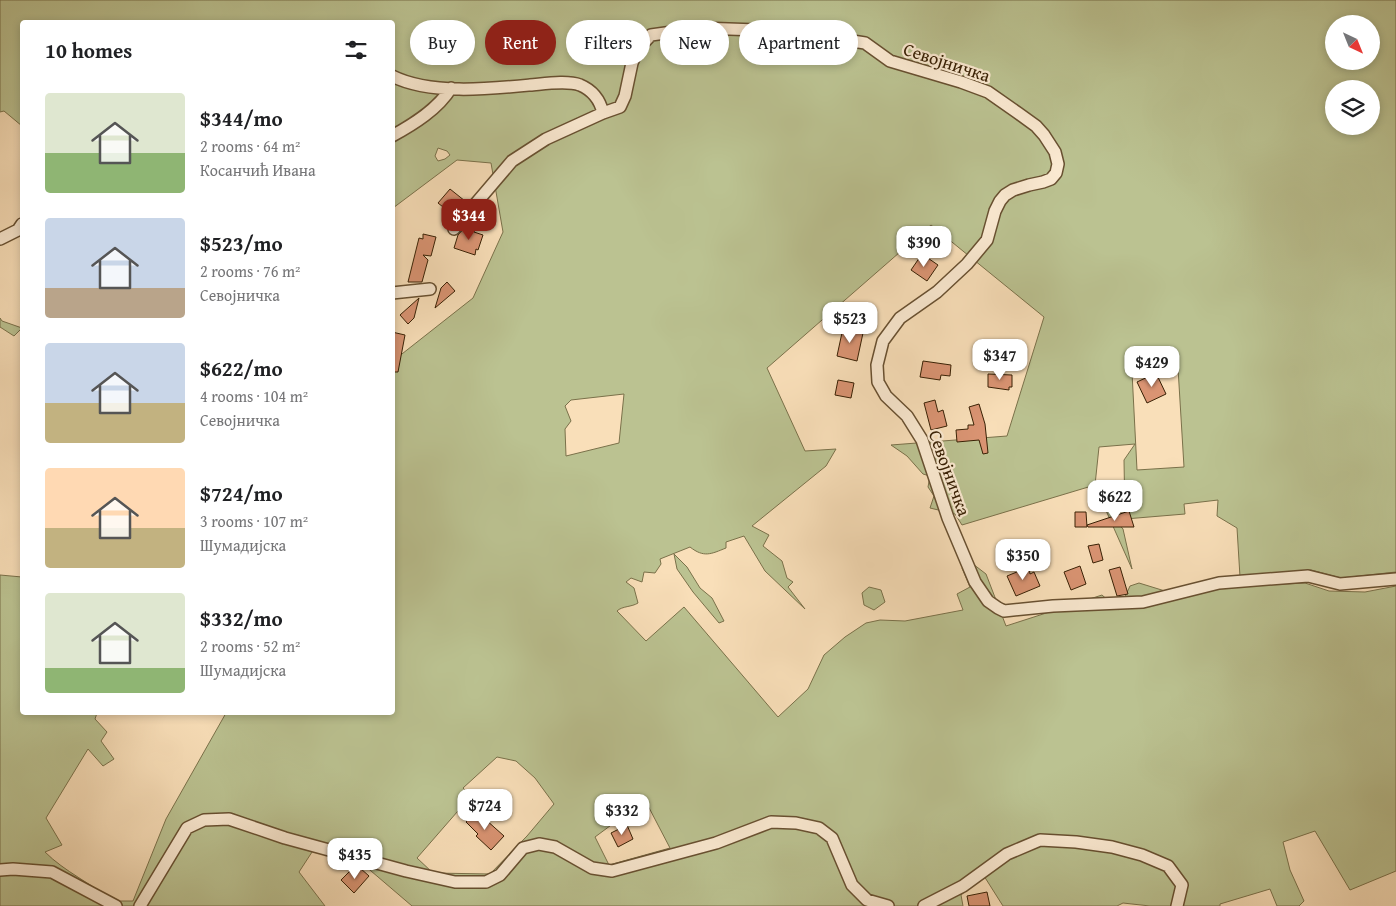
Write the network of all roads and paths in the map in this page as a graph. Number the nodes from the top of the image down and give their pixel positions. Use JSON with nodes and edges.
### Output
{"nodes":[{"id":1,"x":395,"y":77,"type":"edge"},
{"id":2,"x":452,"y":88,"type":"junction"},
{"id":3,"x":603,"y":113,"type":"junction"},
{"id":4,"x":395,"y":134,"type":"edge"},
{"id":5,"x":20,"y":227,"type":"edge"},
{"id":6,"x":454,"y":229,"type":"dead end"},
{"id":7,"x":0,"y":239,"type":"edge"},
{"id":8,"x":430,"y":289,"type":"dead end"},
{"id":9,"x":395,"y":293,"type":"edge"},
{"id":10,"x":1396,"y":579,"type":"edge"},
{"id":11,"x":0,"y":870,"type":"edge"},
{"id":12,"x":116,"y":906,"type":"edge"},
{"id":13,"x":140,"y":906,"type":"edge"},
{"id":14,"x":888,"y":906,"type":"edge"},
{"id":15,"x":924,"y":906,"type":"edge"},
{"id":16,"x":1177,"y":906,"type":"edge"}],
"edges":[{"from":1,"to":2,"type":"street"},
{"from":2,"to":3,"type":"street"},
{"from":2,"to":4,"type":"street"},
{"from":3,"to":6,"type":"street"},
{"from":3,"to":10,"type":"street","name":"Севојничка"},
{"from":5,"to":7,"type":"street"},
{"from":8,"to":9,"type":"street"},
{"from":11,"to":12,"type":"street"},
{"from":13,"to":14,"type":"street"},
{"from":15,"to":16,"type":"street"}]}
